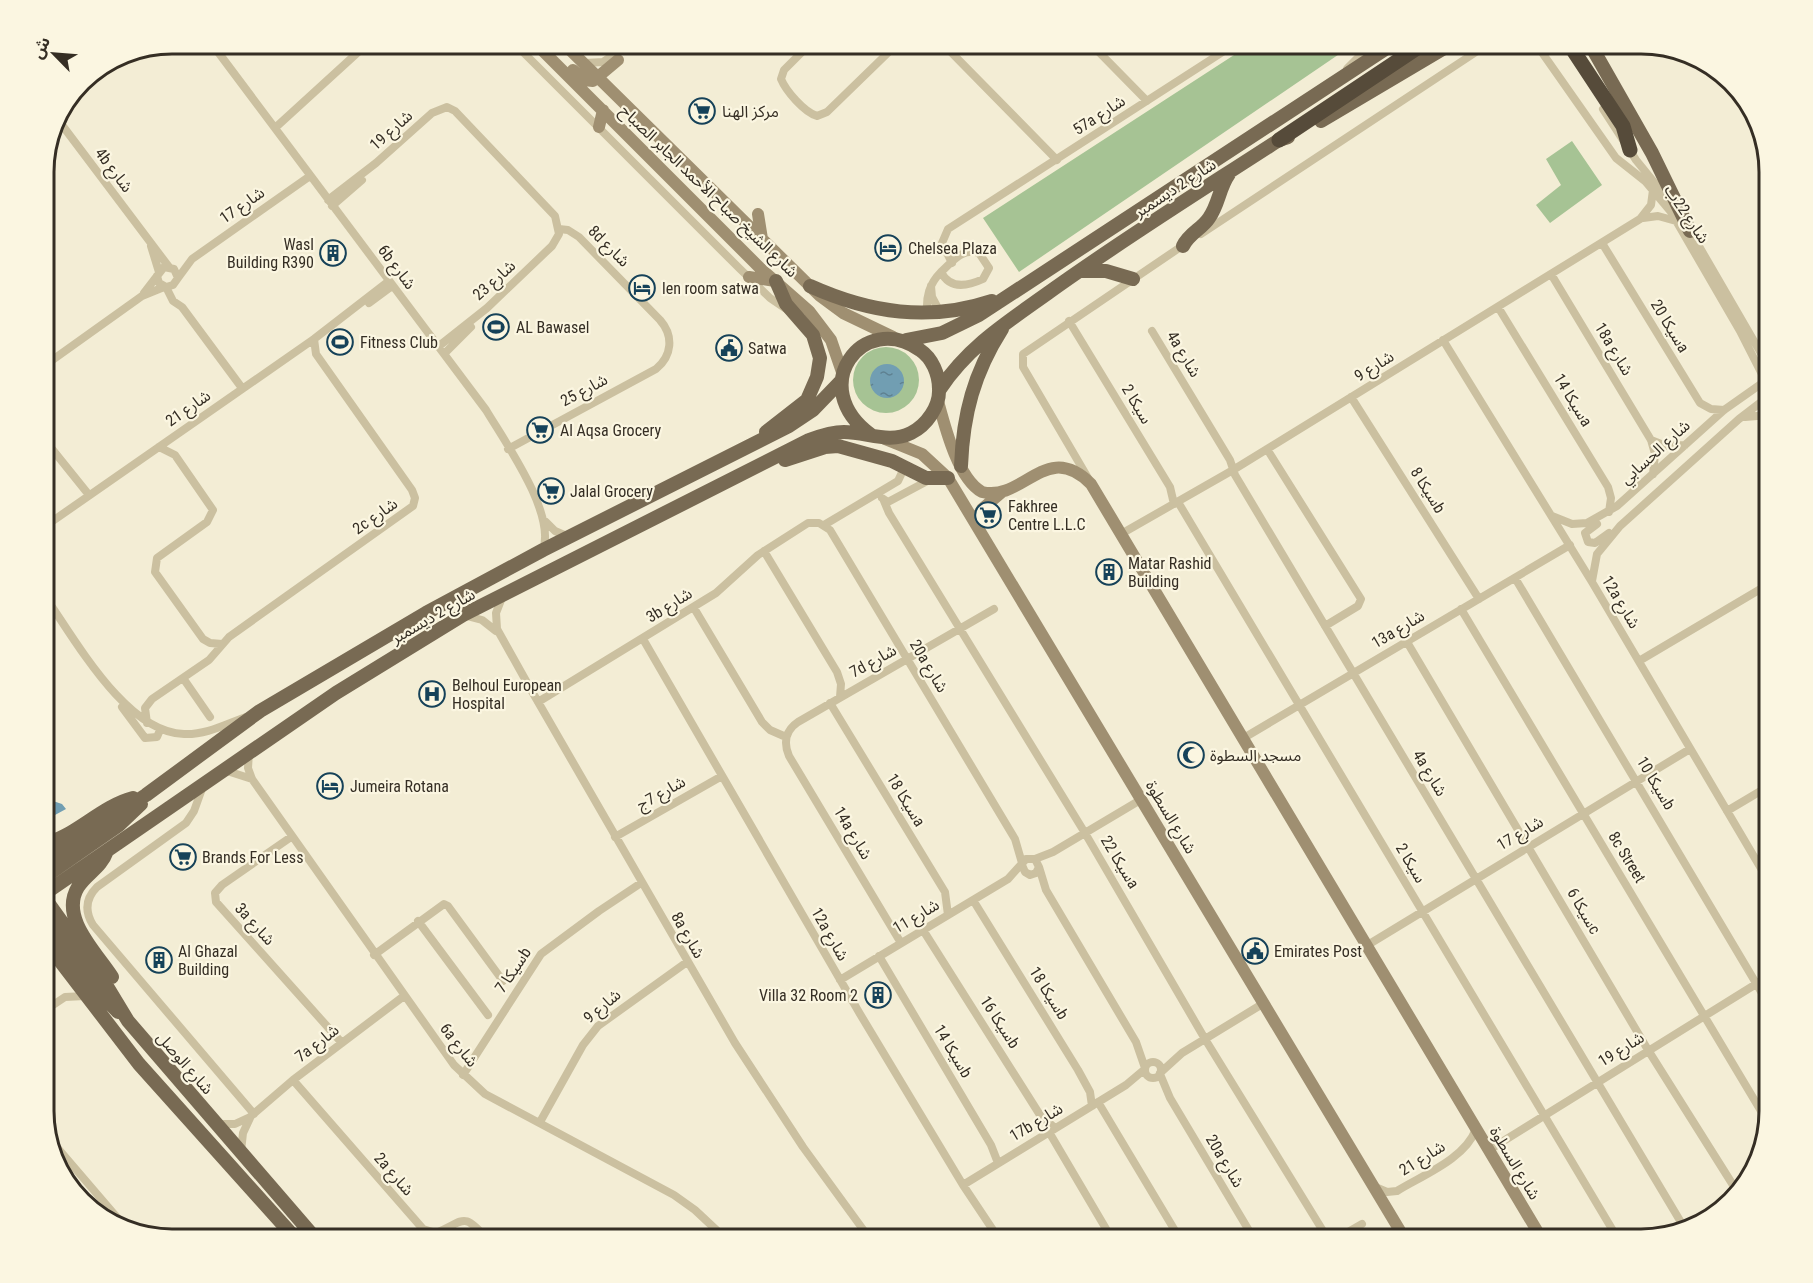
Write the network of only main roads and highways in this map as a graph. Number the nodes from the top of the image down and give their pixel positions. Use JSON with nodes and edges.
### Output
{"nodes":[{"id":1,"x":546,"y":54,"type":"edge"},
{"id":2,"x":554,"y":54,"type":"edge"},
{"id":3,"x":576,"y":54,"type":"edge"},
{"id":4,"x":1377,"y":54,"type":"edge"},
{"id":5,"x":1408,"y":54,"type":"edge"},
{"id":6,"x":1434,"y":54,"type":"edge"},
{"id":7,"x":1576,"y":54,"type":"edge"},
{"id":8,"x":1596,"y":54,"type":"edge"},
{"id":9,"x":618,"y":60,"type":"road end"},
{"id":10,"x":599,"y":78,"type":"junction"},
{"id":11,"x":603,"y":110,"type":"junction"},
{"id":12,"x":599,"y":127,"type":"road end"},
{"id":13,"x":1279,"y":140,"type":"junction"},
{"id":14,"x":1630,"y":150,"type":"road end"},
{"id":15,"x":1233,"y":169,"type":"junction"},
{"id":16,"x":758,"y":214,"type":"dead end"},
{"id":17,"x":1690,"y":231,"type":"road end"},
{"id":18,"x":762,"y":238,"type":"junction"},
{"id":19,"x":1183,"y":246,"type":"road end"},
{"id":20,"x":1078,"y":272,"type":"junction"},
{"id":21,"x":749,"y":277,"type":"road end"},
{"id":22,"x":1132,"y":279,"type":"road end"},
{"id":23,"x":776,"y":281,"type":"junction"},
{"id":24,"x":810,"y":286,"type":"junction"},
{"id":25,"x":1008,"y":295,"type":"junction"},
{"id":26,"x":1006,"y":324,"type":"junction"},
{"id":27,"x":900,"y":339,"type":"junction"},
{"id":28,"x":841,"y":377,"type":"junction"},
{"id":29,"x":939,"y":395,"type":"junction"},
{"id":30,"x":877,"y":436,"type":"junction"},
{"id":31,"x":758,"y":440,"type":"junction"},
{"id":32,"x":962,"y":466,"type":"junction"},
{"id":33,"x":757,"y":468,"type":"junction"},
{"id":34,"x":948,"y":478,"type":"junction"},
{"id":35,"x":1003,"y":491,"type":"junction"},
{"id":36,"x":975,"y":522,"type":"junction"},
{"id":37,"x":360,"y":654,"type":"junction"},
{"id":38,"x":318,"y":677,"type":"junction"},
{"id":39,"x":340,"y":690,"type":"junction"},
{"id":40,"x":305,"y":713,"type":"junction"},
{"id":41,"x":146,"y":795,"type":"junction"},
{"id":42,"x":54,"y":841,"type":"edge"},
{"id":43,"x":107,"y":849,"type":"junction"},
{"id":44,"x":54,"y":870,"type":"edge"},
{"id":45,"x":54,"y":873,"type":"edge"},
{"id":46,"x":54,"y":909,"type":"edge"},
{"id":47,"x":54,"y":933,"type":"edge"},
{"id":48,"x":54,"y":955,"type":"edge"},
{"id":49,"x":128,"y":1022,"type":"junction"},
{"id":50,"x":287,"y":1229,"type":"edge"},
{"id":51,"x":307,"y":1229,"type":"edge"},
{"id":52,"x":1399,"y":1229,"type":"edge"},
{"id":53,"x":1536,"y":1229,"type":"edge"}],
"edges":[{"from":1,"to":11,"type":"main road","name":"شارع الشيخ صباح الأحمد الجابر الصباح"},
{"from":2,"to":10,"type":"main road"},
{"from":3,"to":10,"type":"main road","name":"شارع الشيخ صباح الأحمد الجابر الصباح"},
{"from":4,"to":25,"type":"main road","name":"شارع 2 ديسمبر"},
{"from":5,"to":13,"type":"highway"},
{"from":6,"to":13,"type":"main road","name":"شارع 2 ديسمبر"},
{"from":7,"to":14,"type":"highway"},
{"from":8,"to":17,"type":"main road"},
{"from":9,"to":10,"type":"main road"},
{"from":10,"to":18,"type":"main road","name":"شارع الشيخ صباح الأحمد الجابر الصباح"},
{"from":11,"to":12,"type":"main road"},
{"from":11,"to":23,"type":"main road","name":"شارع الشيخ صباح الأحمد الجابر الصباح"},
{"from":13,"to":15,"type":"main road","name":"شارع 2 ديسمبر"},
{"from":15,"to":19,"type":"main road"},
{"from":15,"to":20,"type":"main road","name":"شارع 2 ديسمبر"},
{"from":16,"to":18,"type":"main road"},
{"from":18,"to":24,"type":"main road","name":"شارع الشيخ صباح الأحمد الجابر الصباح"},
{"from":20,"to":22,"type":"main road"},
{"from":20,"to":26,"type":"main road","name":"شارع 2 ديسمبر"},
{"from":21,"to":23,"type":"main road"},
{"from":23,"to":28,"type":"main road","name":"شارع الشيخ صباح الأحمد الجابر الصباح"},
{"from":23,"to":31,"type":"main road"},
{"from":24,"to":25,"type":"main road"},
{"from":24,"to":27,"type":"main road","name":"شارع الشيخ صباح الأحمد الجابر الصباح"},
{"from":25,"to":27,"type":"main road","name":"شارع 2 ديسمبر"},
{"from":26,"to":29,"type":"main road","name":"شارع 2 ديسمبر"},
{"from":26,"to":32,"type":"main road"},
{"from":27,"to":28,"type":"main road"},
{"from":27,"to":29,"type":"main road"},
{"from":28,"to":30,"type":"main road"},
{"from":28,"to":31,"type":"main road","name":"شارع 2 ديسمبر"},
{"from":29,"to":30,"type":"main road"},
{"from":29,"to":32,"type":"main road"},
{"from":30,"to":33,"type":"main road","name":"شارع 2 ديسمبر"},
{"from":30,"to":34,"type":"main road","name":"شارع السطوة"},
{"from":31,"to":37,"type":"main road","name":"شارع 2 ديسمبر"},
{"from":32,"to":35,"type":"main road"},
{"from":33,"to":34,"type":"main road"},
{"from":33,"to":39,"type":"main road","name":"شارع 2 ديسمبر"},
{"from":34,"to":36,"type":"main road","name":"شارع السطوة"},
{"from":35,"to":36,"type":"main road","name":"شارع السطوة"},
{"from":35,"to":53,"type":"main road","name":"شارع السطوة"},
{"from":36,"to":52,"type":"main road","name":"شارع السطوة"},
{"from":37,"to":38,"type":"main road","name":"شارع 2 ديسمبر"},
{"from":37,"to":39,"type":"main road"},
{"from":38,"to":40,"type":"main road"},
{"from":38,"to":41,"type":"main road","name":"شارع 2 ديسمبر"},
{"from":39,"to":40,"type":"main road","name":"شارع 2 ديسمبر"},
{"from":40,"to":43,"type":"main road","name":"شارع 2 ديسمبر"},
{"from":41,"to":42,"type":"main road"},
{"from":41,"to":44,"type":"main road","name":"شارع 2 ديسمبر"},
{"from":43,"to":45,"type":"main road","name":"شارع 2 ديسمبر"},
{"from":43,"to":49,"type":"main road"},
{"from":46,"to":49,"type":"main road","name":"شارع الوصل"},
{"from":47,"to":49,"type":"main road"},
{"from":48,"to":50,"type":"main road","name":"شارع الوصل"},
{"from":49,"to":51,"type":"main road","name":"شارع الوصل"}]}
